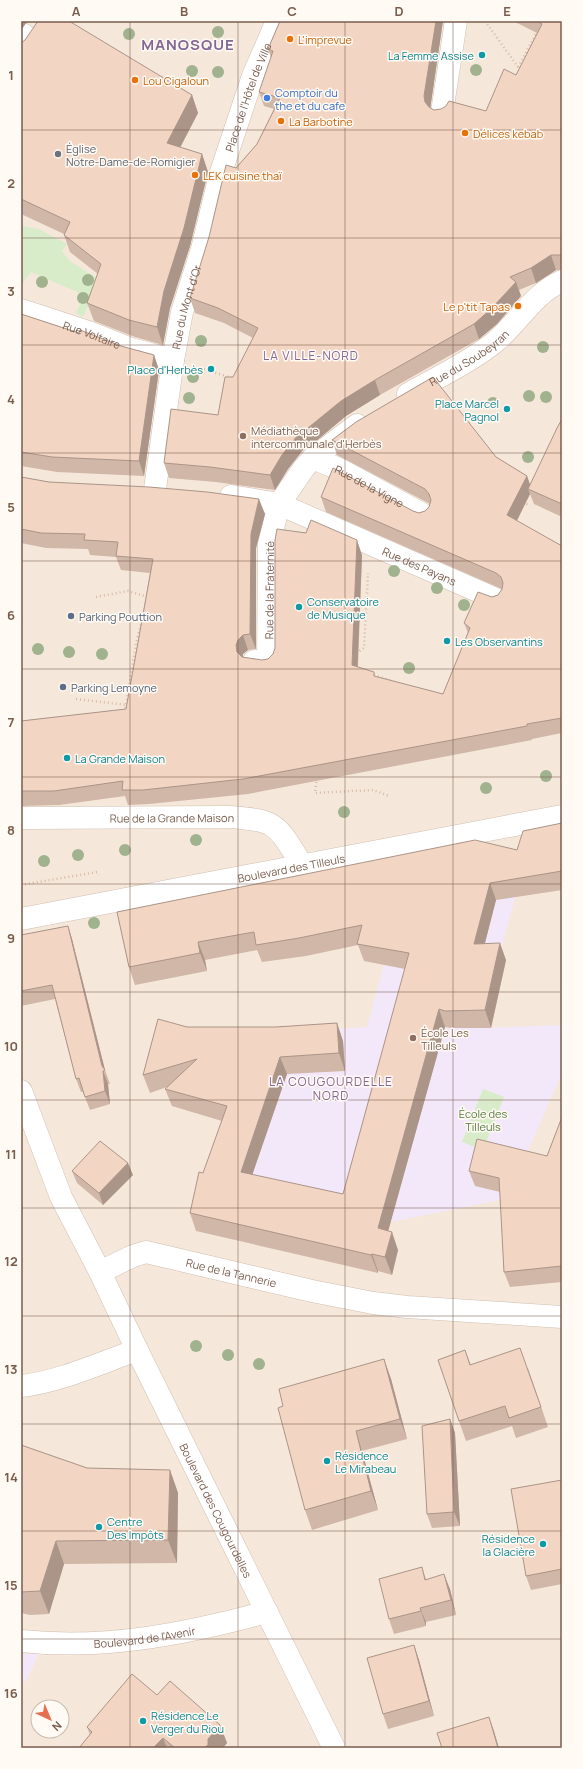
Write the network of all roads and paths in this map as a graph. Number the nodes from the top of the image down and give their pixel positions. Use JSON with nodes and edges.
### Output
{"nodes":[{"id":1,"x":277,"y":21,"type":"edge"},
{"id":2,"x":456,"y":21,"type":"edge"},
{"id":3,"x":485,"y":21,"type":"edge"},
{"id":4,"x":539,"y":28,"type":"edge"},
{"id":5,"x":518,"y":67,"type":"junction"},
{"id":6,"x":524,"y":77,"type":"edge"},
{"id":7,"x":442,"y":112,"type":"edge"},
{"id":8,"x":220,"y":175,"type":"joint"},
{"id":9,"x":562,"y":280,"type":"edge"},
{"id":10,"x":21,"y":310,"type":"edge"},
{"id":11,"x":173,"y":360,"type":"junction"},
{"id":12,"x":237,"y":380,"type":"edge"},
{"id":13,"x":390,"y":404,"type":"edge"},
{"id":14,"x":370,"y":416,"type":"edge"},
{"id":15,"x":314,"y":458,"type":"junction"},
{"id":16,"x":132,"y":488,"type":"edge"},
{"id":17,"x":214,"y":494,"type":"edge"},
{"id":18,"x":279,"y":504,"type":"junction"},
{"id":19,"x":530,"y":506,"type":"edge"},
{"id":20,"x":520,"y":508,"type":"edge"},
{"id":21,"x":424,"y":515,"type":"edge"},
{"id":22,"x":370,"y":544,"type":"junction"},
{"id":23,"x":149,"y":590,"type":"edge"},
{"id":24,"x":96,"y":597,"type":"dead end"},
{"id":25,"x":148,"y":597,"type":"junction"},
{"id":26,"x":496,"y":599,"type":"edge"},
{"id":27,"x":146,"y":605,"type":"edge"},
{"id":28,"x":144,"y":612,"type":"edge"},
{"id":29,"x":352,"y":655,"type":"edge"},
{"id":30,"x":254,"y":661,"type":"edge"},
{"id":31,"x":368,"y":673,"type":"edge"},
{"id":32,"x":398,"y":683,"type":"edge"},
{"id":33,"x":76,"y":699,"type":"dead end"},
{"id":34,"x":127,"y":704,"type":"junction"},
{"id":35,"x":124,"y":718,"type":"edge"},
{"id":36,"x":318,"y":772,"type":"edge"},
{"id":37,"x":389,"y":796,"type":"dead end"},
{"id":38,"x":562,"y":816,"type":"edge"},
{"id":39,"x":21,"y":818,"type":"edge"},
{"id":40,"x":302,"y":865,"type":"junction"},
{"id":41,"x":50,"y":880,"type":"dead end"},
{"id":42,"x":21,"y":885,"type":"edge"},
{"id":43,"x":21,"y":918,"type":"edge"},
{"id":44,"x":21,"y":1091,"type":"edge"},
{"id":45,"x":100,"y":1272,"type":"junction"},
{"id":46,"x":562,"y":1317,"type":"edge"},
{"id":47,"x":137,"y":1350,"type":"junction"},
{"id":48,"x":21,"y":1386,"type":"edge"},
{"id":49,"x":267,"y":1612,"type":"junction"},
{"id":50,"x":21,"y":1641,"type":"edge"},
{"id":51,"x":334,"y":1748,"type":"edge"}],
"edges":[{"from":1,"to":8,"type":"street","name":"Place de l'Hôtel de Ville"},
{"from":2,"to":7,"type":"street"},
{"from":3,"to":5,"type":"path"},
{"from":4,"to":5,"type":"path"},
{"from":5,"to":6,"type":"path"},
{"from":8,"to":11,"type":"street","name":"Rue du Mont d'Or"},
{"from":9,"to":13,"type":"street","name":"Rue du Soubeyran"},
{"from":10,"to":11,"type":"street","name":"Rue Voltaire"},
{"from":11,"to":12,"type":"path"},
{"from":11,"to":16,"type":"street","name":"Rue du Mont d'Or"},
{"from":14,"to":15,"type":"street"},
{"from":15,"to":18,"type":"street"},
{"from":15,"to":21,"type":"street","name":"Rue de la Vigne"},
{"from":17,"to":18,"type":"street","name":"Rue des Payans"},
{"from":18,"to":22,"type":"street","name":"Rue des Payans"},
{"from":18,"to":30,"type":"street","name":"Rue de la Fraternité"},
{"from":19,"to":20,"type":"path"},
{"from":22,"to":26,"type":"street","name":"Rue des Payans"},
{"from":22,"to":29,"type":"path"},
{"from":23,"to":25,"type":"path"},
{"from":24,"to":25,"type":"path"},
{"from":25,"to":27,"type":"path"},
{"from":28,"to":34,"type":"path"},
{"from":31,"to":32,"type":"path"},
{"from":33,"to":34,"type":"path"},
{"from":34,"to":35,"type":"path"},
{"from":36,"to":37,"type":"path"},
{"from":38,"to":40,"type":"street","name":"Boulevard des Tilleuls"},
{"from":39,"to":40,"type":"street","name":"Rue de la Grande Maison"},
{"from":40,"to":43,"type":"street","name":"Boulevard des Tilleuls"},
{"from":41,"to":42,"type":"path"},
{"from":44,"to":45,"type":"street"},
{"from":45,"to":46,"type":"street","name":"Rue de la Tannerie"},
{"from":45,"to":47,"type":"street","name":"Boulevard des Cougourdelles"},
{"from":47,"to":48,"type":"street"},
{"from":47,"to":49,"type":"street","name":"Boulevard des Cougourdelles"},
{"from":49,"to":50,"type":"street","name":"Boulevard de l'Avenir"},
{"from":49,"to":51,"type":"street","name":"Boulevard des Cougourdelles"}]}
